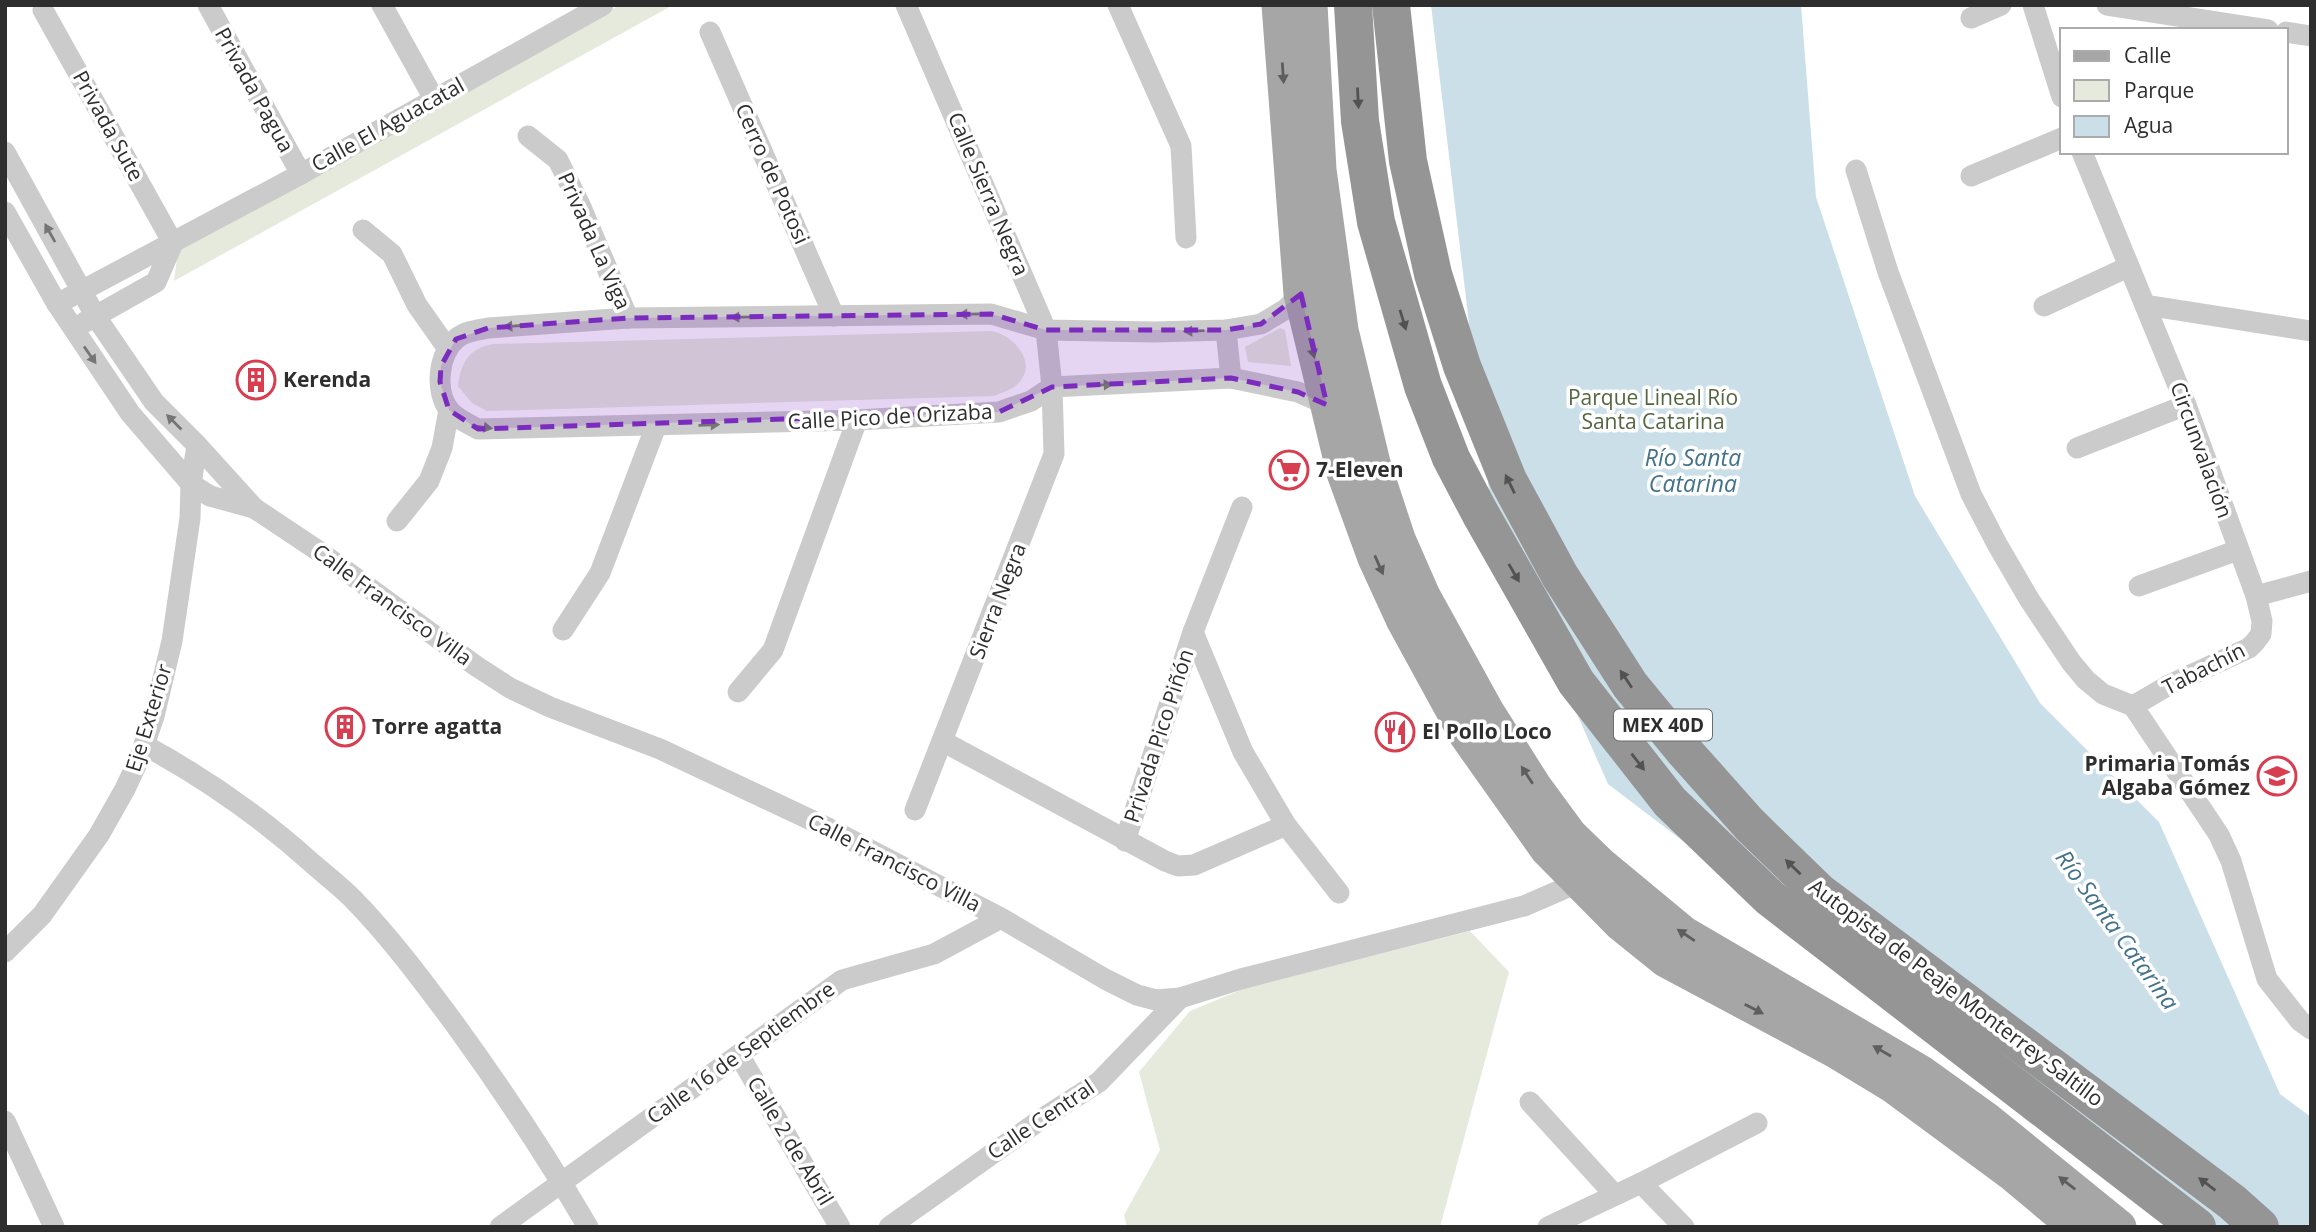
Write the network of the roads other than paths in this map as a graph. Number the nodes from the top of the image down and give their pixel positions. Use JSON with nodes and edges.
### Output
{"nodes":[{"id":1,"x":208,"y":5,"type":"edge"},
{"id":2,"x":382,"y":5,"type":"edge"},
{"id":3,"x":603,"y":5,"type":"edge"},
{"id":4,"x":906,"y":5,"type":"edge"},
{"id":5,"x":1118,"y":5,"type":"edge"},
{"id":6,"x":1279,"y":5,"type":"edge"},
{"id":7,"x":1310,"y":5,"type":"edge"},
{"id":8,"x":1353,"y":5,"type":"edge"},
{"id":9,"x":1391,"y":5,"type":"edge"},
{"id":10,"x":2001,"y":5,"type":"edge"},
{"id":11,"x":2033,"y":5,"type":"edge"},
{"id":12,"x":2107,"y":5,"type":"edge"},
{"id":13,"x":43,"y":9,"type":"dead end"},
{"id":14,"x":1971,"y":18,"type":"dead end"},
{"id":15,"x":2255,"y":28,"type":"edge"},
{"id":16,"x":710,"y":33,"type":"dead end"},
{"id":17,"x":2288,"y":33,"type":"edge"},
{"id":18,"x":2311,"y":36,"type":"edge"},
{"id":19,"x":2060,"y":91,"type":"edge"},
{"id":20,"x":434,"y":99,"type":"junction"},
{"id":21,"x":528,"y":136,"type":"dead end"},
{"id":22,"x":2060,"y":139,"type":"edge"},
{"id":23,"x":5,"y":152,"type":"edge"},
{"id":24,"x":2083,"y":154,"type":"edge"},
{"id":25,"x":1856,"y":170,"type":"dead end"},
{"id":26,"x":301,"y":174,"type":"junction"},
{"id":27,"x":1971,"y":176,"type":"dead end"},
{"id":28,"x":5,"y":212,"type":"edge"},
{"id":29,"x":363,"y":230,"type":"dead end"},
{"id":30,"x":1186,"y":238,"type":"dead end"},
{"id":31,"x":173,"y":243,"type":"junction"},
{"id":32,"x":2128,"y":267,"type":"junction"},
{"id":33,"x":82,"y":291,"type":"junction"},
{"id":34,"x":1301,"y":294,"type":"junction"},
{"id":35,"x":57,"y":304,"type":"junction"},
{"id":36,"x":2145,"y":305,"type":"junction"},
{"id":37,"x":2044,"y":306,"type":"dead end"},
{"id":38,"x":834,"y":316,"type":"junction"},
{"id":39,"x":96,"y":317,"type":"junction"},
{"id":40,"x":628,"y":318,"type":"junction"},
{"id":41,"x":72,"y":329,"type":"junction"},
{"id":42,"x":1046,"y":330,"type":"junction"},
{"id":43,"x":1226,"y":330,"type":"junction"},
{"id":44,"x":2311,"y":331,"type":"edge"},
{"id":45,"x":448,"y":349,"type":"junction"},
{"id":46,"x":1231,"y":377,"type":"junction"},
{"id":47,"x":1052,"y":387,"type":"junction"},
{"id":48,"x":1327,"y":405,"type":"junction"},
{"id":49,"x":2186,"y":405,"type":"junction"},
{"id":50,"x":449,"y":410,"type":"junction"},
{"id":51,"x":857,"y":420,"type":"junction"},
{"id":52,"x":656,"y":426,"type":"junction"},
{"id":53,"x":197,"y":445,"type":"junction"},
{"id":54,"x":2077,"y":448,"type":"dead end"},
{"id":55,"x":191,"y":484,"type":"junction"},
{"id":56,"x":1242,"y":507,"type":"dead end"},
{"id":57,"x":254,"y":508,"type":"junction"},
{"id":58,"x":397,"y":521,"type":"dead end"},
{"id":59,"x":2238,"y":550,"type":"junction"},
{"id":60,"x":2311,"y":581,"type":"edge"},
{"id":61,"x":2139,"y":586,"type":"dead end"},
{"id":62,"x":2256,"y":596,"type":"junction"},
{"id":63,"x":563,"y":630,"type":"dead end"},
{"id":64,"x":1193,"y":632,"type":"junction"},
{"id":65,"x":738,"y":692,"type":"dead end"},
{"id":66,"x":2133,"y":706,"type":"junction"},
{"id":67,"x":944,"y":742,"type":"junction"},
{"id":68,"x":145,"y":745,"type":"junction"},
{"id":69,"x":915,"y":810,"type":"dead end"},
{"id":70,"x":1286,"y":825,"type":"junction"},
{"id":71,"x":1125,"y":841,"type":"junction"},
{"id":72,"x":1577,"y":883,"type":"junction"},
{"id":73,"x":1339,"y":893,"type":"dead end"},
{"id":74,"x":1001,"y":918,"type":"junction"},
{"id":75,"x":5,"y":952,"type":"edge"},
{"id":76,"x":1180,"y":998,"type":"junction"},
{"id":77,"x":2311,"y":1029,"type":"edge"},
{"id":78,"x":739,"y":1055,"type":"junction"},
{"id":79,"x":1530,"y":1102,"type":"dead end"},
{"id":80,"x":5,"y":1121,"type":"edge"},
{"id":81,"x":1756,"y":1123,"type":"dead end"},
{"id":82,"x":562,"y":1182,"type":"junction"},
{"id":83,"x":1641,"y":1183,"type":"junction"},
{"id":84,"x":1614,"y":1194,"type":"junction"},
{"id":85,"x":54,"y":1227,"type":"edge"},
{"id":86,"x":500,"y":1227,"type":"edge"},
{"id":87,"x":588,"y":1227,"type":"edge"},
{"id":88,"x":840,"y":1227,"type":"edge"},
{"id":89,"x":889,"y":1227,"type":"edge"},
{"id":90,"x":1548,"y":1227,"type":"edge"},
{"id":91,"x":1684,"y":1227,"type":"edge"},
{"id":92,"x":2076,"y":1227,"type":"edge"},
{"id":93,"x":2119,"y":1227,"type":"edge"},
{"id":94,"x":2197,"y":1227,"type":"edge"},
{"id":95,"x":2260,"y":1227,"type":"edge"}],
"edges":[{"from":1,"to":26,"type":"street","name":"Privada Pagua"},
{"from":2,"to":20,"type":"street"},
{"from":3,"to":20,"type":"street","name":"Calle El Aguacatal"},
{"from":4,"to":42,"type":"street","name":"Calle Sierra Negra"},
{"from":5,"to":30,"type":"street"},
{"from":6,"to":34,"type":"main road","one_way":true},
{"from":93,"to":7,"type":"main road","one_way":true},
{"from":8,"to":94,"type":"highway","name":"Autopista de Peaje Monterrey-Saltillo","number":"MEX 40D","one_way":true},
{"from":95,"to":9,"type":"highway","name":"Autopista de Peaje Monterrey-Saltillo","number":"MEX 40D","one_way":true},
{"from":10,"to":14,"type":"street"},
{"from":11,"to":19,"type":"street"},
{"from":12,"to":15,"type":"street"},
{"from":13,"to":31,"type":"street","name":"Privada Sute"},
{"from":16,"to":38,"type":"street","name":"Cerro de Potosi"},
{"from":17,"to":18,"type":"street"},
{"from":20,"to":26,"type":"street","name":"Calle El Aguacatal"},
{"from":21,"to":40,"type":"street","name":"Privada La Viga"},
{"from":22,"to":27,"type":"street"},
{"from":33,"to":23,"type":"street","name":"Calle Francisco Villa","one_way":true},
{"from":24,"to":32,"type":"street","name":"Circunvalación"},
{"from":25,"to":66,"type":"street"},
{"from":26,"to":31,"type":"street","name":"Calle El Aguacatal"},
{"from":28,"to":35,"type":"street","name":"Calle Francisco Villa"},
{"from":29,"to":45,"type":"street"},
{"from":31,"to":33,"type":"street","name":"Calle El Aguacatal"},
{"from":31,"to":39,"type":"street"},
{"from":32,"to":36,"type":"street","name":"Circunvalación"},
{"from":32,"to":37,"type":"street"},
{"from":33,"to":35,"type":"street","name":"Calle El Aguacatal"},
{"from":33,"to":39,"type":"street","name":"Calle Francisco Villa"},
{"from":34,"to":43,"type":"street"},
{"from":34,"to":48,"type":"main road","one_way":true},
{"from":35,"to":41,"type":"street","name":"Calle Francisco Villa"},
{"from":36,"to":44,"type":"street"},
{"from":36,"to":49,"type":"street","name":"Circunvalación"},
{"from":38,"to":40,"type":"street","one_way":true},
{"from":42,"to":38,"type":"street","one_way":true},
{"from":39,"to":41,"type":"street"},
{"from":53,"to":39,"type":"street","name":"Calle Francisco Villa","one_way":true},
{"from":40,"to":45,"type":"street","one_way":true},
{"from":41,"to":55,"type":"street","name":"Calle Francisco Villa","one_way":true},
{"from":43,"to":42,"type":"street","one_way":true},
{"from":42,"to":47,"type":"street","name":"Calle Sierra Negra"},
{"from":43,"to":46,"type":"street"},
{"from":45,"to":50,"type":"street"},
{"from":47,"to":46,"type":"street","name":"Calle Pico de Orizaba","one_way":true},
{"from":46,"to":48,"type":"street","name":"Calle Pico de Orizaba"},
{"from":47,"to":51,"type":"street","name":"Calle Pico de Orizaba"},
{"from":47,"to":67,"type":"street","name":"Sierra Negra"},
{"from":48,"to":72,"type":"main road","one_way":true},
{"from":49,"to":54,"type":"street"},
{"from":49,"to":59,"type":"street","name":"Circunvalación"},
{"from":50,"to":52,"type":"street","name":"Calle Pico de Orizaba","one_way":true},
{"from":50,"to":58,"type":"street"},
{"from":52,"to":51,"type":"street","name":"Calle Pico de Orizaba","one_way":true},
{"from":51,"to":65,"type":"street"},
{"from":52,"to":63,"type":"street"},
{"from":53,"to":55,"type":"street","name":"Eje Exterior"},
{"from":53,"to":57,"type":"street","name":"Calle Francisco Villa"},
{"from":55,"to":57,"type":"street","name":"Calle Francisco Villa"},
{"from":55,"to":68,"type":"street","name":"Eje Exterior"},
{"from":56,"to":64,"type":"street","name":"Privada Pico Piñón"},
{"from":57,"to":74,"type":"street","name":"Calle Francisco Villa"},
{"from":59,"to":61,"type":"street"},
{"from":59,"to":62,"type":"street","name":"Circunvalación"},
{"from":60,"to":62,"type":"street"},
{"from":62,"to":66,"type":"street","name":"Tabachín"},
{"from":64,"to":70,"type":"street","name":"Privada Pico Piñón"},
{"from":64,"to":71,"type":"street","name":"Privada Pico Piñón"},
{"from":66,"to":77,"type":"street"},
{"from":67,"to":69,"type":"street","name":"Sierra Negra"},
{"from":67,"to":71,"type":"street","name":"Privada Pico Piñón"},
{"from":68,"to":75,"type":"street","name":"Eje Exterior"},
{"from":68,"to":82,"type":"street"},
{"from":70,"to":71,"type":"street","name":"Privada Pico Piñón"},
{"from":70,"to":73,"type":"street","name":"Privada Pico Piñón"},
{"from":72,"to":76,"type":"street","name":"Calle Francisco Villa"},
{"from":72,"to":92,"type":"main road","one_way":true},
{"from":74,"to":76,"type":"street","name":"Calle Francisco Villa"},
{"from":74,"to":78,"type":"street","name":"Calle 16 de Septiembre"},
{"from":76,"to":89,"type":"street","name":"Calle Central"},
{"from":78,"to":82,"type":"street","name":"Calle 16 de Septiembre"},
{"from":78,"to":88,"type":"street","name":"Calle 2 de Abril"},
{"from":79,"to":84,"type":"street"},
{"from":80,"to":85,"type":"street"},
{"from":81,"to":83,"type":"street"},
{"from":82,"to":86,"type":"street","name":"Calle 16 de Septiembre"},
{"from":82,"to":87,"type":"street"},
{"from":83,"to":84,"type":"street"},
{"from":83,"to":91,"type":"street"},
{"from":84,"to":90,"type":"street"}]}
